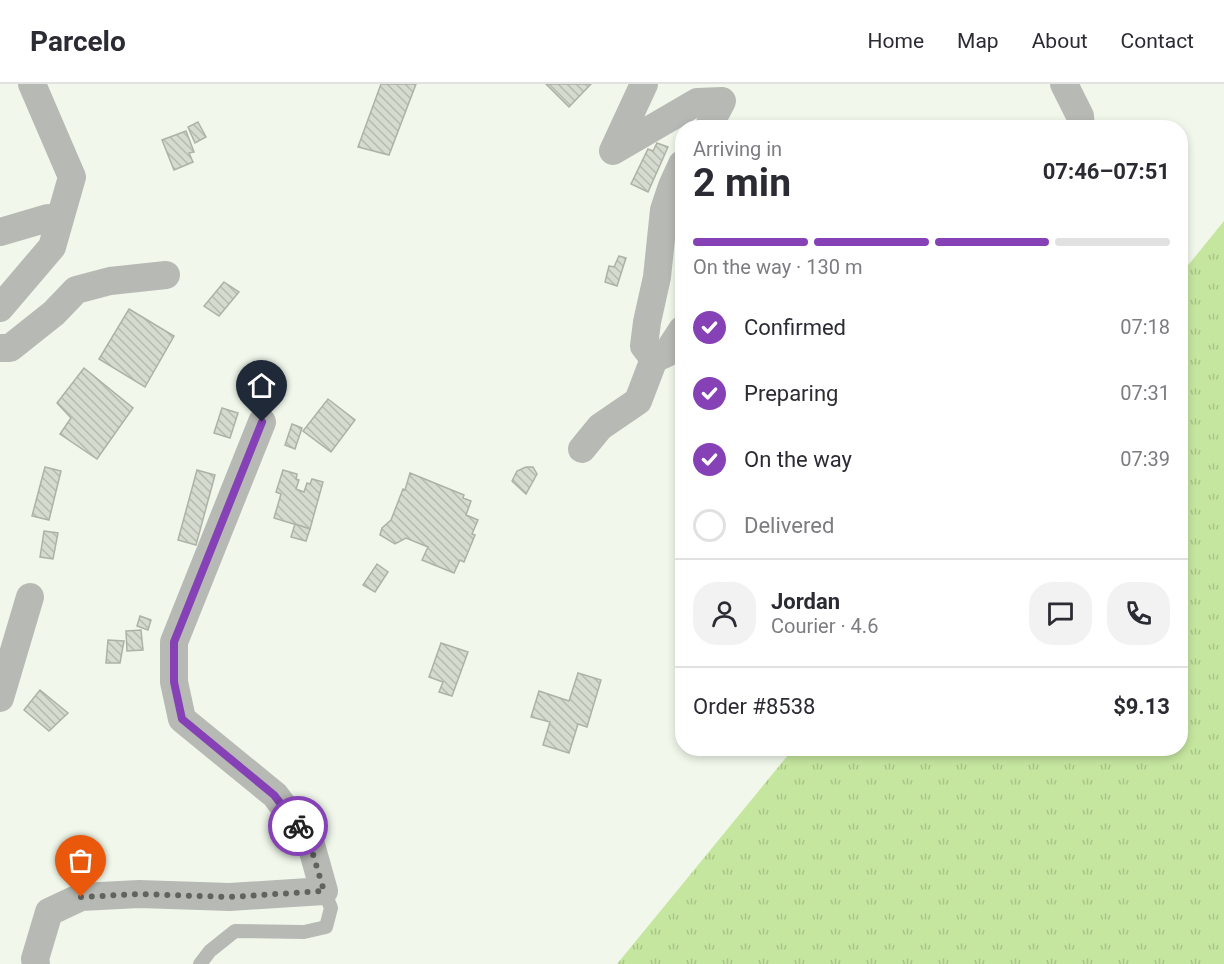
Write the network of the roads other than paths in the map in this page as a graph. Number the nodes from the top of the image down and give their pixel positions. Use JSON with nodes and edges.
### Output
{"nodes":[{"id":1,"x":32,"y":84,"type":"edge"},
{"id":2,"x":644,"y":84,"type":"edge"},
{"id":3,"x":1064,"y":84,"type":"edge"},
{"id":4,"x":712,"y":120,"type":"edge"},
{"id":5,"x":1080,"y":120,"type":"edge"},
{"id":6,"x":675,"y":179,"type":"edge"},
{"id":7,"x":58,"y":222,"type":"junction"},
{"id":8,"x":0,"y":232,"type":"edge"},
{"id":9,"x":166,"y":275,"type":"dead end"},
{"id":10,"x":0,"y":308,"type":"edge"},
{"id":11,"x":675,"y":341,"type":"edge"},
{"id":12,"x":0,"y":348,"type":"edge"},
{"id":13,"x":654,"y":359,"type":"junction"},
{"id":14,"x":262,"y":422,"type":"dead end"},
{"id":15,"x":582,"y":449,"type":"dead end"},
{"id":16,"x":30,"y":597,"type":"dead end"},
{"id":17,"x":0,"y":698,"type":"edge"},
{"id":18,"x":324,"y":891,"type":"junction"},
{"id":19,"x":36,"y":964,"type":"edge"},
{"id":20,"x":200,"y":964,"type":"edge"}],
"edges":[{"from":1,"to":7,"type":"street"},
{"from":2,"to":4,"type":"street"},
{"from":3,"to":5,"type":"street"},
{"from":6,"to":13,"type":"street"},
{"from":7,"to":8,"type":"street"},
{"from":7,"to":10,"type":"street"},
{"from":9,"to":12,"type":"street"},
{"from":11,"to":13,"type":"street"},
{"from":13,"to":15,"type":"street"},
{"from":14,"to":18,"type":"street"},
{"from":16,"to":17,"type":"street"},
{"from":18,"to":19,"type":"street"},
{"from":18,"to":20,"type":"lane"}]}
